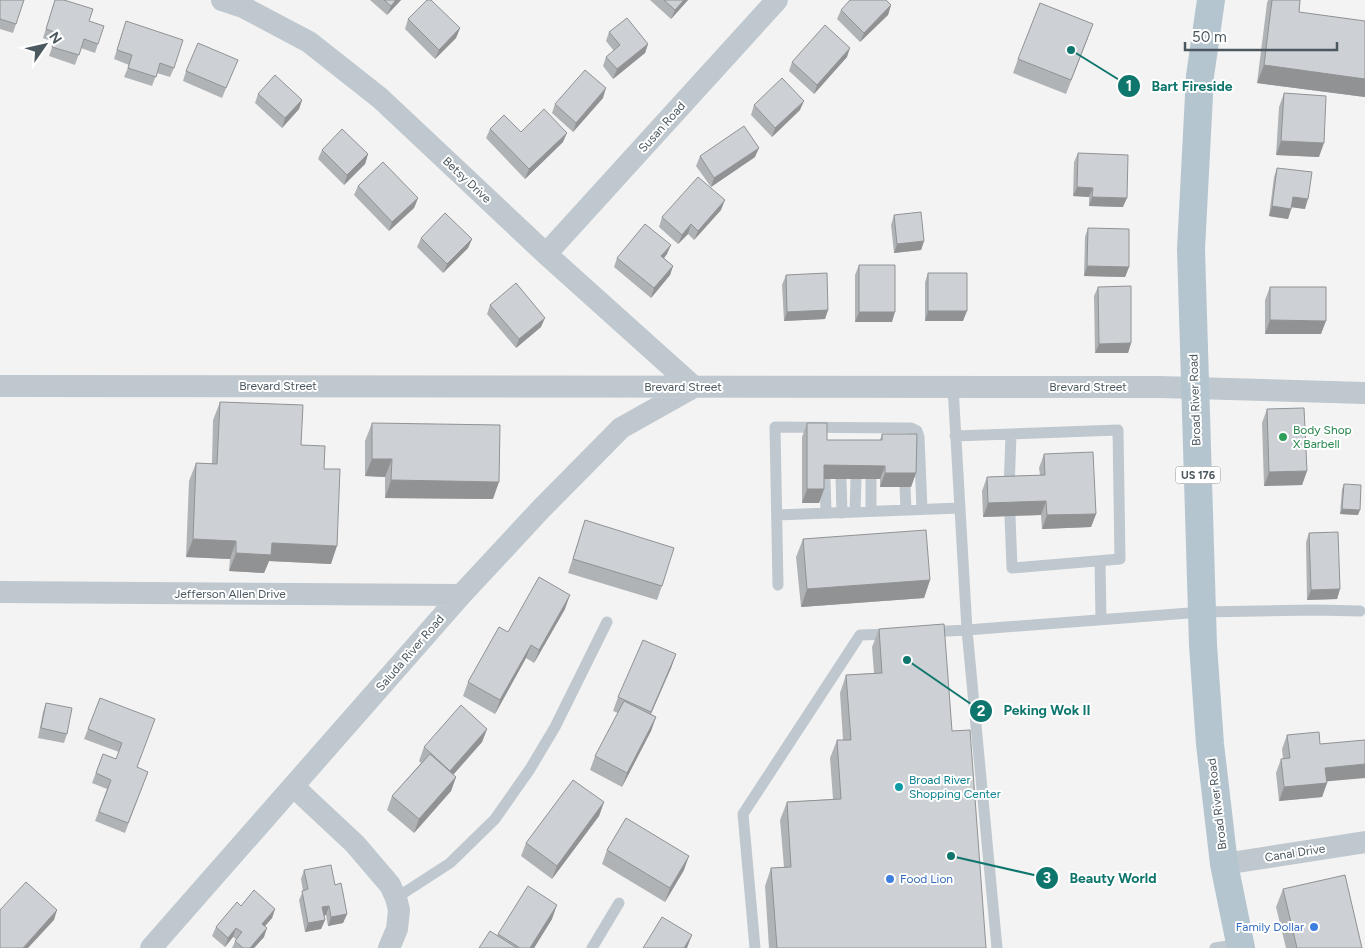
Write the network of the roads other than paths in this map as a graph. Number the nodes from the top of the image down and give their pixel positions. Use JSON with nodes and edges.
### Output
{"nodes":[{"id":1,"x":222,"y":0,"type":"edge"},
{"id":2,"x":777,"y":0,"type":"edge"},
{"id":3,"x":1211,"y":0,"type":"edge"},
{"id":4,"x":546,"y":254,"type":"junction"},
{"id":5,"x":0,"y":386,"type":"edge"},
{"id":6,"x":694,"y":387,"type":"junction"},
{"id":7,"x":953,"y":387,"type":"junction"},
{"id":8,"x":1195,"y":387,"type":"junction"},
{"id":9,"x":1365,"y":393,"type":"edge"},
{"id":10,"x":904,"y":428,"type":"junction"},
{"id":11,"x":1011,"y":435,"type":"junction"},
{"id":12,"x":955,"y":436,"type":"junction"},
{"id":13,"x":904,"y":441,"type":"edge"},
{"id":14,"x":825,"y":479,"type":"edge"},
{"id":15,"x":841,"y":479,"type":"edge"},
{"id":16,"x":856,"y":479,"type":"edge"},
{"id":17,"x":871,"y":479,"type":"edge"},
{"id":18,"x":905,"y":487,"type":"edge"},
{"id":19,"x":1009,"y":490,"type":"edge"},
{"id":20,"x":960,"y":508,"type":"junction"},
{"id":21,"x":922,"y":509,"type":"junction"},
{"id":22,"x":906,"y":510,"type":"junction"},
{"id":23,"x":871,"y":511,"type":"junction"},
{"id":24,"x":842,"y":512,"type":"junction"},
{"id":25,"x":856,"y":512,"type":"junction"},
{"id":26,"x":826,"y":513,"type":"junction"},
{"id":27,"x":777,"y":515,"type":"junction"},
{"id":28,"x":1010,"y":516,"type":"edge"},
{"id":29,"x":1100,"y":562,"type":"junction"},
{"id":30,"x":778,"y":585,"type":"dead end"},
{"id":31,"x":0,"y":592,"type":"edge"},
{"id":32,"x":461,"y":595,"type":"junction"},
{"id":33,"x":1360,"y":611,"type":"dead end"},
{"id":34,"x":1202,"y":612,"type":"junction"},
{"id":35,"x":1101,"y":619,"type":"junction"},
{"id":36,"x":607,"y":622,"type":"dead end"},
{"id":37,"x":967,"y":630,"type":"junction"},
{"id":38,"x":918,"y":632,"type":"edge"},
{"id":39,"x":899,"y":633,"type":"edge"},
{"id":40,"x":293,"y":786,"type":"junction"},
{"id":41,"x":1365,"y":842,"type":"edge"},
{"id":42,"x":1224,"y":864,"type":"junction"},
{"id":43,"x":396,"y":898,"type":"junction"},
{"id":44,"x":619,"y":903,"type":"dead end"},
{"id":45,"x":1232,"y":947,"type":"edge"},
{"id":46,"x":151,"y":948,"type":"edge"},
{"id":47,"x":389,"y":948,"type":"edge"},
{"id":48,"x":592,"y":948,"type":"edge"},
{"id":49,"x":755,"y":948,"type":"edge"},
{"id":50,"x":997,"y":948,"type":"edge"}],
"edges":[{"from":1,"to":4,"type":"street","name":"Betsy Drive"},
{"from":2,"to":4,"type":"street","name":"Susan Road"},
{"from":3,"to":8,"type":"main road","name":"Broad River Road","number":"US 176"},
{"from":4,"to":6,"type":"street","name":"Betsy Drive"},
{"from":5,"to":6,"type":"street","name":"Brevard Street"},
{"from":6,"to":7,"type":"street","name":"Brevard Street"},
{"from":6,"to":32,"type":"street","name":"Saluda River Road"},
{"from":7,"to":8,"type":"street","name":"Brevard Street"},
{"from":7,"to":12,"type":"lane"},
{"from":8,"to":9,"type":"street","name":"Brevard Street"},
{"from":8,"to":34,"type":"main road","name":"Broad River Road","number":"US 176"},
{"from":10,"to":13,"type":"lane"},
{"from":10,"to":21,"type":"lane"},
{"from":10,"to":27,"type":"lane"},
{"from":11,"to":12,"type":"lane"},
{"from":11,"to":19,"type":"lane"},
{"from":11,"to":29,"type":"lane"},
{"from":12,"to":20,"type":"lane"},
{"from":14,"to":26,"type":"lane"},
{"from":15,"to":24,"type":"lane"},
{"from":16,"to":25,"type":"lane"},
{"from":17,"to":23,"type":"lane"},
{"from":18,"to":22,"type":"lane"},
{"from":20,"to":21,"type":"lane"},
{"from":20,"to":37,"type":"lane"},
{"from":21,"to":22,"type":"lane"},
{"from":22,"to":23,"type":"lane"},
{"from":23,"to":25,"type":"lane"},
{"from":24,"to":25,"type":"lane"},
{"from":24,"to":26,"type":"lane"},
{"from":26,"to":27,"type":"lane"},
{"from":27,"to":30,"type":"lane"},
{"from":28,"to":29,"type":"lane"},
{"from":29,"to":35,"type":"lane"},
{"from":31,"to":32,"type":"street","name":"Jefferson Allen Drive"},
{"from":32,"to":40,"type":"street","name":"Saluda River Road"},
{"from":33,"to":34,"type":"lane"},
{"from":34,"to":35,"type":"lane"},
{"from":34,"to":42,"type":"main road","name":"Broad River Road","number":"US 176"},
{"from":35,"to":37,"type":"lane"},
{"from":36,"to":43,"type":"lane"},
{"from":37,"to":38,"type":"lane"},
{"from":37,"to":50,"type":"lane"},
{"from":39,"to":49,"type":"lane"},
{"from":40,"to":43,"type":"street"},
{"from":40,"to":46,"type":"street","name":"Saluda River Road"},
{"from":41,"to":42,"type":"street","name":"Canal Drive"},
{"from":42,"to":45,"type":"main road","name":"Broad River Road","number":"US 176"},
{"from":43,"to":47,"type":"street"},
{"from":44,"to":48,"type":"lane"}]}
